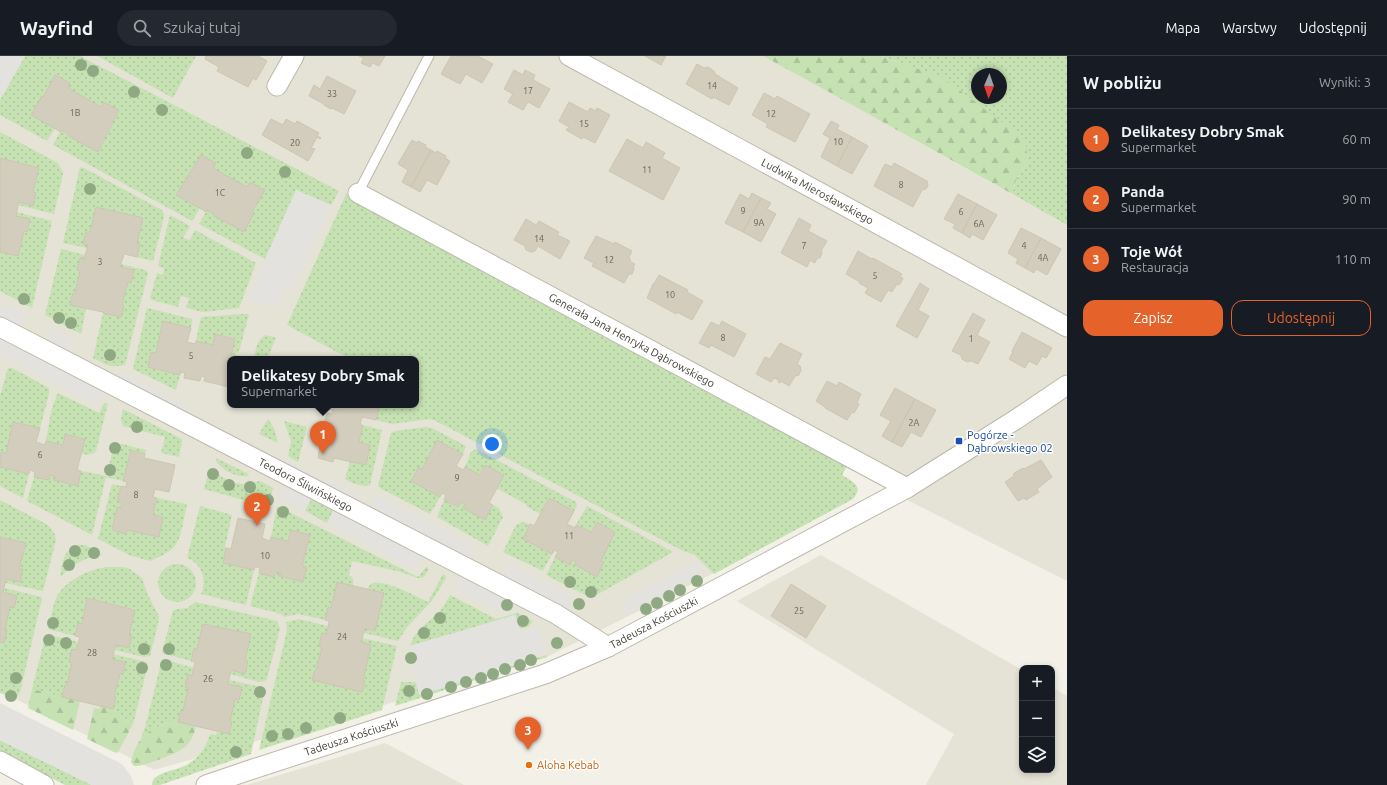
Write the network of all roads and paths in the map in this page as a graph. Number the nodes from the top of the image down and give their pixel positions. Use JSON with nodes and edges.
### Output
{"nodes":[{"id":1,"x":294,"y":56,"type":"edge"},
{"id":2,"x":429,"y":56,"type":"edge"},
{"id":3,"x":568,"y":56,"type":"edge"},
{"id":4,"x":277,"y":86,"type":"dead end"},
{"id":5,"x":358,"y":193,"type":"joint"},
{"id":6,"x":0,"y":327,"type":"edge"},
{"id":7,"x":1067,"y":327,"type":"edge"},
{"id":8,"x":1067,"y":384,"type":"edge"},
{"id":9,"x":907,"y":488,"type":"junction"},
{"id":10,"x":608,"y":647,"type":"junction"},
{"id":11,"x":0,"y":761,"type":"edge"},
{"id":12,"x":44,"y":785,"type":"edge"},
{"id":13,"x":206,"y":785,"type":"edge"}],
"edges":[{"from":1,"to":4,"type":"street"},
{"from":2,"to":5,"type":"lane"},
{"from":3,"to":7,"type":"street","name":"Ludwika Mierosławskiego"},
{"from":5,"to":9,"type":"street","name":"Generała Jana Henryka Dąbrowskiego"},
{"from":6,"to":10,"type":"street","name":"Teodora Śliwińskiego"},
{"from":8,"to":9,"type":"street","name":"Tadeusza Kościuszki"},
{"from":9,"to":10,"type":"street","name":"Tadeusza Kościuszki"},
{"from":10,"to":13,"type":"street","name":"Tadeusza Kościuszki"},
{"from":11,"to":12,"type":"street"}]}
